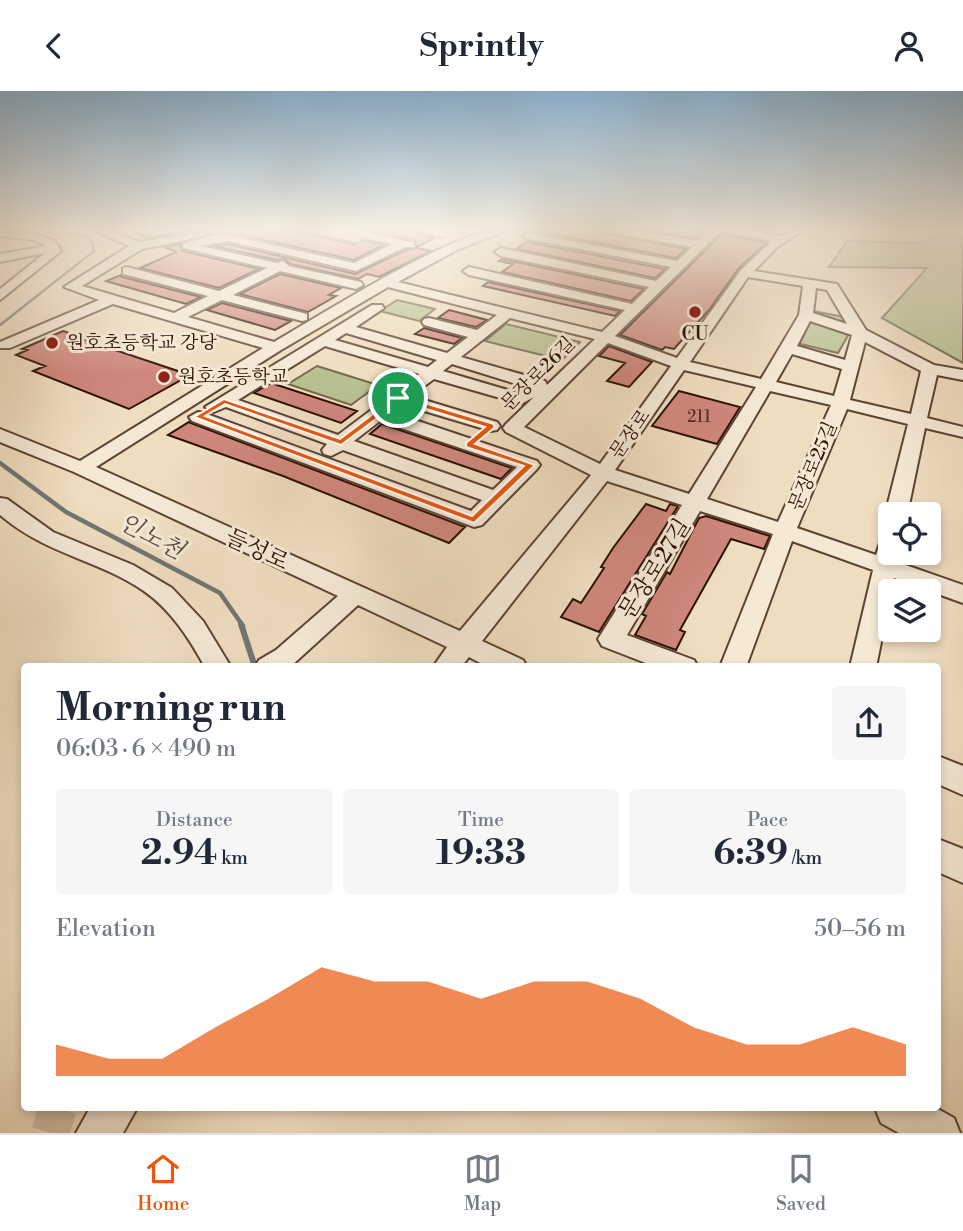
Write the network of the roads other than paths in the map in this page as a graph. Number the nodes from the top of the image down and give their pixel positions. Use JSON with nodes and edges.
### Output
{"nodes":[{"id":1,"x":23,"y":278,"type":"edge"},
{"id":2,"x":85,"y":278,"type":"edge"},
{"id":3,"x":111,"y":278,"type":"edge"},
{"id":4,"x":153,"y":278,"type":"edge"},
{"id":5,"x":199,"y":278,"type":"edge"},
{"id":6,"x":258,"y":278,"type":"edge"},
{"id":7,"x":280,"y":278,"type":"edge"},
{"id":8,"x":324,"y":278,"type":"edge"},
{"id":9,"x":396,"y":278,"type":"edge"},
{"id":10,"x":458,"y":278,"type":"edge"},
{"id":11,"x":623,"y":278,"type":"edge"},
{"id":12,"x":660,"y":278,"type":"edge"},
{"id":13,"x":667,"y":278,"type":"edge"},
{"id":14,"x":742,"y":278,"type":"edge"},
{"id":15,"x":772,"y":278,"type":"edge"},
{"id":16,"x":451,"y":282,"type":"junction"},
{"id":17,"x":386,"y":283,"type":"junction"},
{"id":18,"x":653,"y":284,"type":"junction"},
{"id":19,"x":810,"y":284,"type":"junction"},
{"id":20,"x":237,"y":288,"type":"junction"},
{"id":21,"x":343,"y":293,"type":"junction"},
{"id":22,"x":222,"y":295,"type":"junction"},
{"id":23,"x":0,"y":296,"type":"edge"},
{"id":24,"x":112,"y":299,"type":"junction"},
{"id":25,"x":628,"y":307,"type":"junction"},
{"id":26,"x":377,"y":308,"type":"dead end"},
{"id":27,"x":315,"y":309,"type":"junction"},
{"id":28,"x":508,"y":313,"type":"junction"},
{"id":29,"x":181,"y":315,"type":"junction"},
{"id":30,"x":806,"y":315,"type":"junction"},
{"id":31,"x":302,"y":317,"type":"junction"},
{"id":32,"x":429,"y":322,"type":"dead end"},
{"id":33,"x":345,"y":328,"type":"junction"},
{"id":34,"x":860,"y":333,"type":"junction"},
{"id":35,"x":478,"y":335,"type":"junction"},
{"id":36,"x":605,"y":337,"type":"junction"},
{"id":37,"x":323,"y":341,"type":"junction"},
{"id":38,"x":5,"y":345,"type":"dead end"},
{"id":39,"x":275,"y":347,"type":"junction"},
{"id":40,"x":788,"y":348,"type":"junction"},
{"id":41,"x":449,"y":358,"type":"junction"},
{"id":42,"x":679,"y":364,"type":"junction"},
{"id":43,"x":850,"y":366,"type":"junction"},
{"id":44,"x":930,"y":369,"type":"junction"},
{"id":45,"x":431,"y":372,"type":"junction"},
{"id":46,"x":963,"y":375,"type":"edge"},
{"id":47,"x":766,"y":386,"type":"junction"},
{"id":48,"x":398,"y":398,"type":"junction"},
{"id":49,"x":224,"y":401,"type":"junction"},
{"id":50,"x":841,"y":402,"type":"junction"},
{"id":51,"x":377,"y":414,"type":"junction"},
{"id":52,"x":917,"y":421,"type":"junction"},
{"id":53,"x":963,"y":432,"type":"edge"},
{"id":54,"x":0,"y":435,"type":"edge"},
{"id":55,"x":341,"y":443,"type":"junction"},
{"id":56,"x":469,"y":445,"type":"junction"},
{"id":57,"x":317,"y":461,"type":"junction"},
{"id":58,"x":81,"y":468,"type":"junction"},
{"id":59,"x":603,"y":473,"type":"junction"},
{"id":60,"x":496,"y":498,"type":"junction"},
{"id":61,"x":899,"y":502,"type":"edge"},
{"id":62,"x":696,"y":503,"type":"junction"},
{"id":63,"x":0,"y":504,"type":"edge"},
{"id":64,"x":785,"y":531,"type":"junction"},
{"id":65,"x":878,"y":563,"type":"edge"},
{"id":66,"x":885,"y":565,"type":"joint"},
{"id":67,"x":354,"y":594,"type":"junction"},
{"id":68,"x":963,"y":594,"type":"edge"},
{"id":69,"x":462,"y":644,"type":"junction"},
{"id":70,"x":215,"y":663,"type":"edge"},
{"id":71,"x":275,"y":663,"type":"edge"},
{"id":72,"x":449,"y":663,"type":"edge"},
{"id":73,"x":505,"y":663,"type":"edge"},
{"id":74,"x":674,"y":663,"type":"edge"},
{"id":75,"x":735,"y":663,"type":"edge"},
{"id":76,"x":864,"y":663,"type":"edge"},
{"id":77,"x":941,"y":770,"type":"edge"},
{"id":78,"x":963,"y":781,"type":"edge"},
{"id":79,"x":941,"y":856,"type":"edge"},
{"id":80,"x":963,"y":866,"type":"edge"},
{"id":81,"x":114,"y":1111,"type":"edge"},
{"id":82,"x":901,"y":1111,"type":"edge"},
{"id":83,"x":97,"y":1133,"type":"edge"},
{"id":84,"x":939,"y":1133,"type":"edge"}],
"edges":[{"from":1,"to":23,"type":"street"},
{"from":2,"to":24,"type":"street"},
{"from":3,"to":29,"type":"street"},
{"from":4,"to":22,"type":"street"},
{"from":5,"to":20,"type":"street"},
{"from":6,"to":20,"type":"street"},
{"from":7,"to":21,"type":"street"},
{"from":8,"to":21,"type":"street"},
{"from":9,"to":17,"type":"street"},
{"from":10,"to":16,"type":"street"},
{"from":11,"to":18,"type":"street"},
{"from":12,"to":18,"type":"street"},
{"from":13,"to":36,"type":"street"},
{"from":14,"to":42,"type":"street","name":"문장로"},
{"from":15,"to":19,"type":"street"},
{"from":16,"to":17,"type":"street","name":"문장로26길"},
{"from":16,"to":25,"type":"street"},
{"from":16,"to":25,"type":"street"},
{"from":16,"to":28,"type":"street","name":"문장로26길"},
{"from":17,"to":39,"type":"street"},
{"from":18,"to":25,"type":"street"},
{"from":19,"to":30,"type":"street"},
{"from":19,"to":34,"type":"street"},
{"from":20,"to":22,"type":"street"},
{"from":20,"to":27,"type":"street"},
{"from":21,"to":27,"type":"street"},
{"from":22,"to":29,"type":"street"},
{"from":22,"to":31,"type":"street"},
{"from":24,"to":29,"type":"street"},
{"from":24,"to":38,"type":"street"},
{"from":26,"to":33,"type":"street"},
{"from":27,"to":31,"type":"street"},
{"from":28,"to":35,"type":"street"},
{"from":28,"to":36,"type":"street","name":"문장로26길"},
{"from":29,"to":31,"type":"street"},
{"from":29,"to":39,"type":"street"},
{"from":30,"to":34,"type":"street"},
{"from":30,"to":40,"type":"street"},
{"from":32,"to":35,"type":"street"},
{"from":33,"to":37,"type":"street"},
{"from":33,"to":41,"type":"street"},
{"from":34,"to":43,"type":"street"},
{"from":34,"to":44,"type":"street"},
{"from":35,"to":41,"type":"street"},
{"from":36,"to":42,"type":"street","name":"문장로26길"},
{"from":36,"to":59,"type":"street","name":"문장로26길"},
{"from":37,"to":45,"type":"street"},
{"from":37,"to":49,"type":"street"},
{"from":39,"to":58,"type":"street"},
{"from":40,"to":43,"type":"street"},
{"from":40,"to":47,"type":"street"},
{"from":41,"to":45,"type":"street"},
{"from":41,"to":45,"type":"street"},
{"from":42,"to":47,"type":"street","name":"문장로25길"},
{"from":42,"to":59,"type":"street","name":"문장로"},
{"from":43,"to":50,"type":"street"},
{"from":44,"to":46,"type":"street"},
{"from":44,"to":52,"type":"street"},
{"from":45,"to":48,"type":"street"},
{"from":47,"to":50,"type":"street","name":"문장로25길"},
{"from":47,"to":62,"type":"street"},
{"from":48,"to":51,"type":"street"},
{"from":48,"to":56,"type":"street"},
{"from":49,"to":55,"type":"street"},
{"from":49,"to":57,"type":"street"},
{"from":50,"to":52,"type":"street","name":"문장로25길"},
{"from":50,"to":64,"type":"street","name":"문장로25길"},
{"from":51,"to":55,"type":"street"},
{"from":51,"to":56,"type":"street"},
{"from":52,"to":53,"type":"street","name":"문장로25길"},
{"from":52,"to":61,"type":"street"},
{"from":54,"to":58,"type":"street","name":"들성로"},
{"from":55,"to":57,"type":"street"},
{"from":55,"to":60,"type":"street"},
{"from":56,"to":60,"type":"street"},
{"from":57,"to":60,"type":"street"},
{"from":58,"to":67,"type":"street","name":"들성로"},
{"from":59,"to":62,"type":"street","name":"문장로27길"},
{"from":59,"to":69,"type":"street","name":"문장로"},
{"from":62,"to":64,"type":"street","name":"문장로27길"},
{"from":62,"to":74,"type":"street","name":"문장로27길"},
{"from":63,"to":70,"type":"street"},
{"from":64,"to":65,"type":"street","name":"문장로27길"},
{"from":64,"to":75,"type":"street"},
{"from":66,"to":68,"type":"street","name":"문장로27길"},
{"from":66,"to":76,"type":"street"},
{"from":67,"to":69,"type":"street","name":"들성로"},
{"from":67,"to":71,"type":"street"},
{"from":69,"to":72,"type":"street","name":"문장로"},
{"from":69,"to":73,"type":"street","name":"들성로"},
{"from":77,"to":78,"type":"street"},
{"from":79,"to":80,"type":"street"},
{"from":81,"to":83,"type":"street"},
{"from":82,"to":84,"type":"street"}]}
